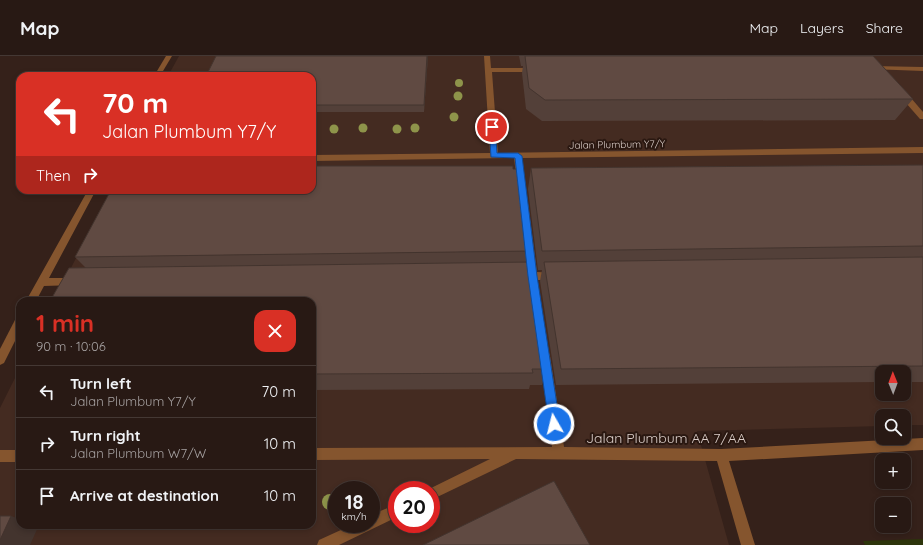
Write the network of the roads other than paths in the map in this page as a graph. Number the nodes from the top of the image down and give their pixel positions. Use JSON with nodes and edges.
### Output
{"nodes":[{"id":1,"x":169,"y":56,"type":"edge"},
{"id":2,"x":487,"y":63,"type":"edge"},
{"id":3,"x":543,"y":66,"type":"edge"},
{"id":4,"x":880,"y":68,"type":"junction"},
{"id":5,"x":923,"y":69,"type":"edge"},
{"id":6,"x":159,"y":72,"type":"edge"},
{"id":7,"x":890,"y":79,"type":"edge"},
{"id":8,"x":899,"y":90,"type":"edge"},
{"id":9,"x":923,"y":117,"type":"edge"},
{"id":10,"x":923,"y":150,"type":"edge"},
{"id":11,"x":494,"y":156,"type":"junction"},
{"id":12,"x":518,"y":156,"type":"junction"},
{"id":13,"x":316,"y":158,"type":"edge"},
{"id":14,"x":90,"y":194,"type":"edge"},
{"id":15,"x":509,"y":276,"type":"edge"},
{"id":16,"x":565,"y":276,"type":"edge"},
{"id":17,"x":533,"y":280,"type":"junction"},
{"id":18,"x":80,"y":281,"type":"edge"},
{"id":19,"x":41,"y":282,"type":"junction"},
{"id":20,"x":33,"y":297,"type":"edge"},
{"id":21,"x":16,"y":330,"type":"edge"},
{"id":22,"x":543,"y":345,"type":"edge"},
{"id":23,"x":0,"y":360,"type":"edge"},
{"id":24,"x":923,"y":444,"type":"edge"},
{"id":25,"x":516,"y":453,"type":"junction"},
{"id":26,"x":559,"y":453,"type":"junction"},
{"id":27,"x":316,"y":454,"type":"edge"},
{"id":28,"x":721,"y":454,"type":"junction"},
{"id":29,"x":0,"y":456,"type":"edge"},
{"id":30,"x":16,"y":456,"type":"edge"},
{"id":31,"x":440,"y":490,"type":"edge"},
{"id":32,"x":349,"y":533,"type":"edge"},
{"id":33,"x":324,"y":545,"type":"edge"},
{"id":34,"x":748,"y":545,"type":"edge"}],
"edges":[{"from":1,"to":6,"type":"street"},
{"from":2,"to":3,"type":"street"},
{"from":2,"to":11,"type":"street"},
{"from":4,"to":4,"type":"street"},
{"from":4,"to":5,"type":"street"},
{"from":4,"to":7,"type":"street"},
{"from":8,"to":9,"type":"street"},
{"from":10,"to":12,"type":"street","name":"Jalan Plumbum Y7/Y"},
{"from":11,"to":12,"type":"street","name":"Jalan Plumbum Y7/Y"},
{"from":11,"to":13,"type":"street","name":"Jalan Plumbum Y7/Y"},
{"from":12,"to":17,"type":"street"},
{"from":14,"to":19,"type":"street"},
{"from":15,"to":17,"type":"street"},
{"from":16,"to":17,"type":"street"},
{"from":18,"to":19,"type":"street"},
{"from":19,"to":20,"type":"street"},
{"from":21,"to":23,"type":"street"},
{"from":22,"to":26,"type":"street"},
{"from":24,"to":28,"type":"street","name":"Jalan Plumbum AA 7/AA"},
{"from":25,"to":26,"type":"street","name":"Jalan Plumbum AA 7/AA"},
{"from":25,"to":27,"type":"street","name":"Jalan Plumbum AA 7/AA"},
{"from":25,"to":31,"type":"street"},
{"from":26,"to":28,"type":"street","name":"Jalan Plumbum AA 7/AA"},
{"from":28,"to":34,"type":"street"},
{"from":29,"to":30,"type":"street"},
{"from":32,"to":33,"type":"street"}]}
